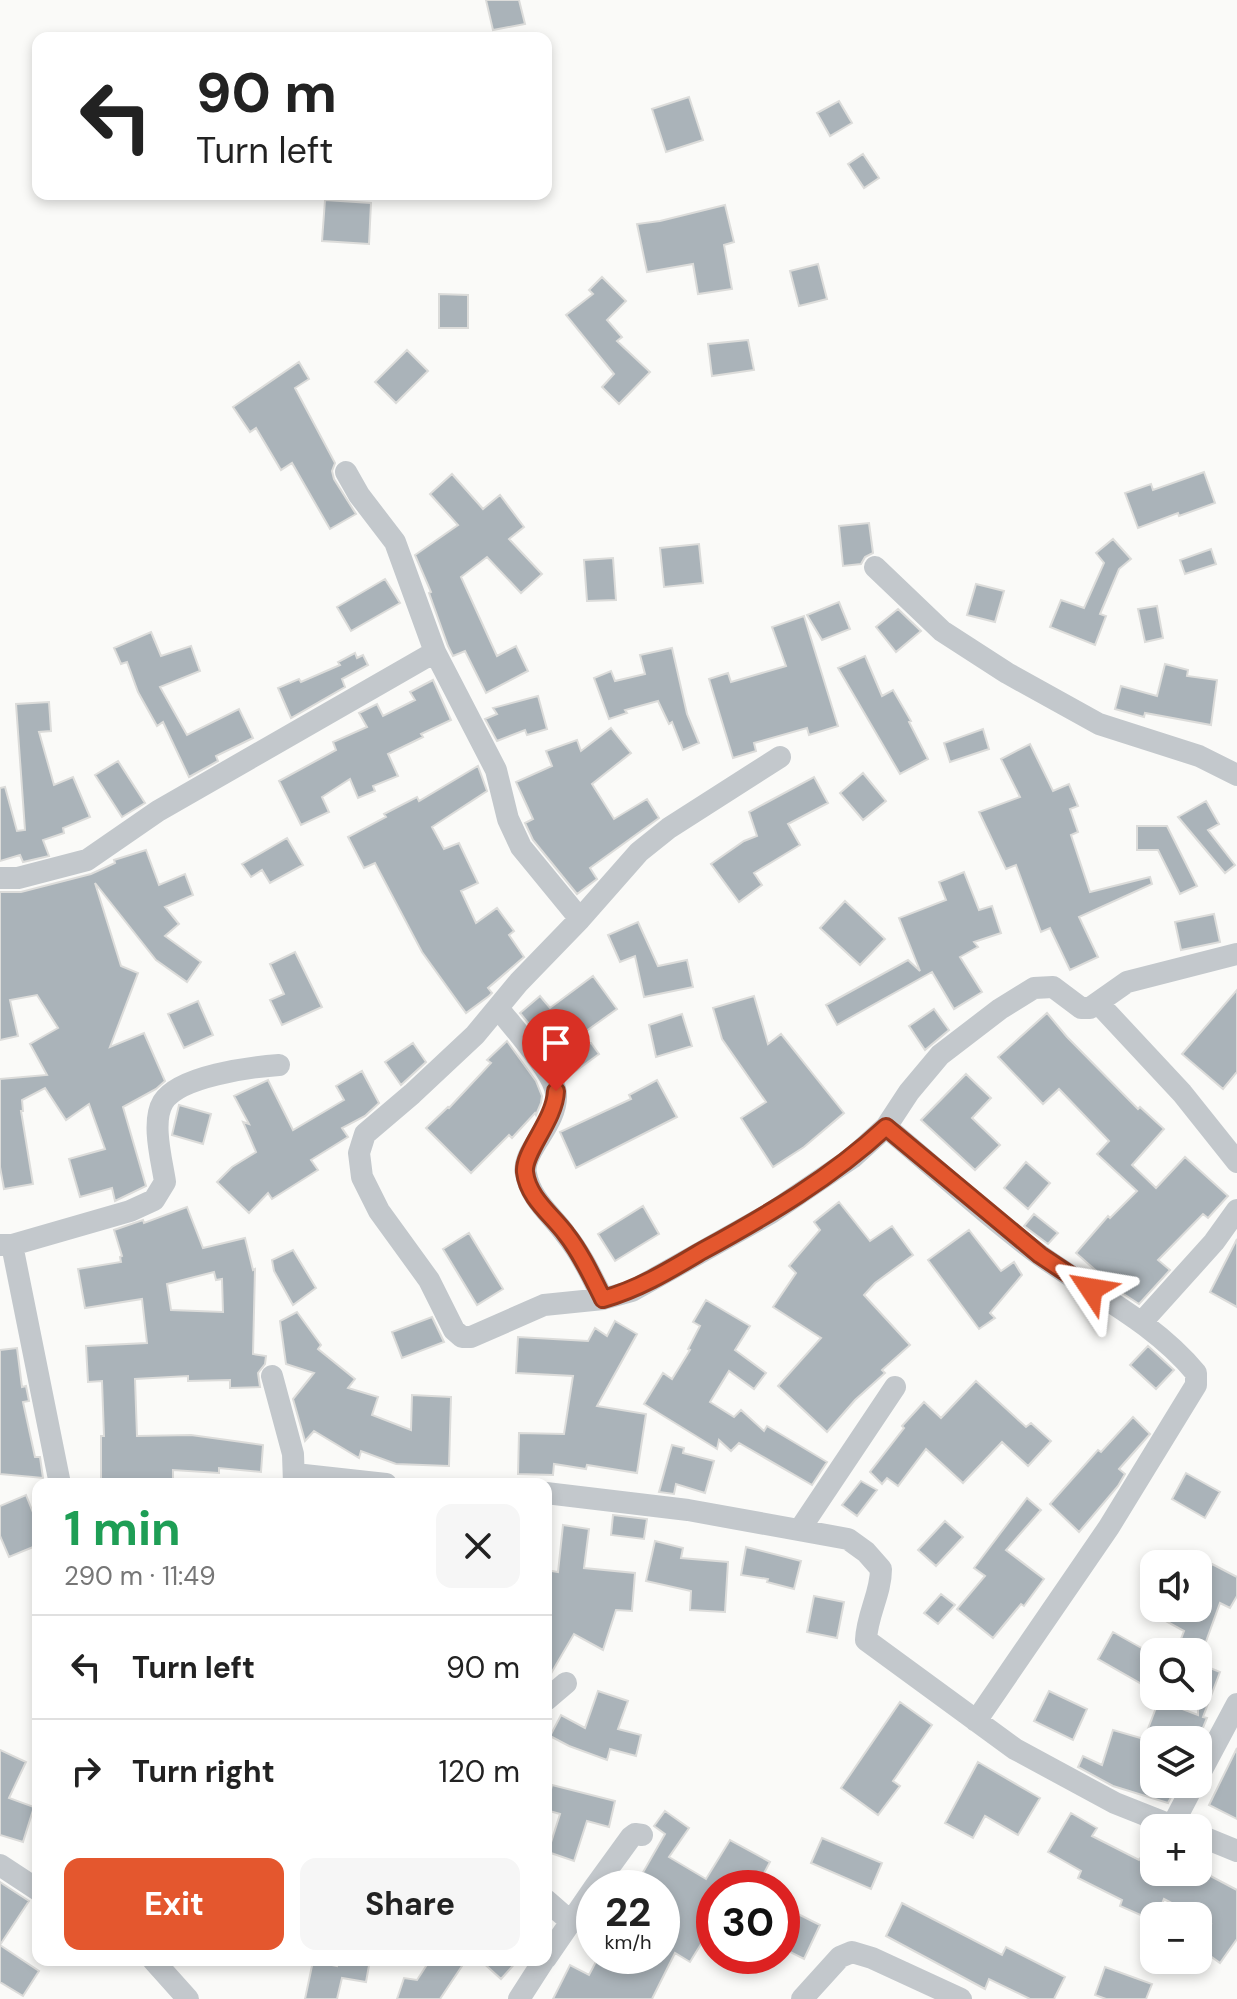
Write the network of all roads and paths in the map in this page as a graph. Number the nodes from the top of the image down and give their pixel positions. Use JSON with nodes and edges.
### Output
{"nodes":[{"id":1,"x":346,"y":472,"type":"dead end"},
{"id":2,"x":875,"y":567,"type":"dead end"},
{"id":3,"x":435,"y":652,"type":"junction"},
{"id":4,"x":780,"y":757,"type":"dead end"},
{"id":5,"x":1237,"y":775,"type":"edge"},
{"id":6,"x":0,"y":878,"type":"edge"},
{"id":7,"x":580,"y":919,"type":"junction"},
{"id":8,"x":1237,"y":954,"type":"edge"},
{"id":9,"x":1099,"y":1004,"type":"junction"},
{"id":10,"x":498,"y":1008,"type":"junction"},
{"id":11,"x":279,"y":1065,"type":"dead end"},
{"id":12,"x":886,"y":1127,"type":"junction"},
{"id":13,"x":1237,"y":1162,"type":"edge"},
{"id":14,"x":1237,"y":1210,"type":"edge"},
{"id":15,"x":6,"y":1245,"type":"edge"},
{"id":16,"x":603,"y":1299,"type":"junction"},
{"id":17,"x":1142,"y":1322,"type":"junction"},
{"id":18,"x":272,"y":1376,"type":"dead end"},
{"id":19,"x":895,"y":1387,"type":"dead end"},
{"id":20,"x":59,"y":1478,"type":"edge"},
{"id":21,"x":294,"y":1478,"type":"edge"},
{"id":22,"x":552,"y":1494,"type":"edge"},
{"id":23,"x":800,"y":1529,"type":"junction"},
{"id":24,"x":566,"y":1683,"type":"dead end"},
{"id":25,"x":552,"y":1695,"type":"edge"},
{"id":26,"x":1237,"y":1704,"type":"edge"},
{"id":27,"x":976,"y":1721,"type":"junction"},
{"id":28,"x":1212,"y":1751,"type":"edge"},
{"id":29,"x":1142,"y":1814,"type":"edge"},
{"id":30,"x":642,"y":1835,"type":"dead end"},
{"id":31,"x":1212,"y":1841,"type":"edge"},
{"id":32,"x":1237,"y":1851,"type":"edge"},
{"id":33,"x":0,"y":1865,"type":"edge"},
{"id":34,"x":607,"y":1870,"type":"edge"},
{"id":35,"x":32,"y":1886,"type":"edge"},
{"id":36,"x":552,"y":1905,"type":"edge"},
{"id":37,"x":576,"y":1913,"type":"edge"},
{"id":38,"x":570,"y":1921,"type":"junction"},
{"id":39,"x":552,"y":1948,"type":"edge"},
{"id":40,"x":158,"y":1966,"type":"edge"},
{"id":41,"x":540,"y":1966,"type":"edge"},
{"id":42,"x":188,"y":1999,"type":"edge"},
{"id":43,"x":519,"y":1999,"type":"edge"},
{"id":44,"x":802,"y":1999,"type":"edge"},
{"id":45,"x":961,"y":1999,"type":"edge"}],
"edges":[{"from":1,"to":3,"type":"street"},
{"from":2,"to":5,"type":"street"},
{"from":3,"to":6,"type":"street"},
{"from":3,"to":7,"type":"street"},
{"from":4,"to":7,"type":"street"},
{"from":7,"to":10,"type":"street"},
{"from":8,"to":9,"type":"street"},
{"from":9,"to":12,"type":"street"},
{"from":9,"to":13,"type":"street"},
{"from":10,"to":16,"type":"street"},
{"from":10,"to":16,"type":"street"},
{"from":11,"to":15,"type":"street"},
{"from":12,"to":16,"type":"street"},
{"from":12,"to":17,"type":"street"},
{"from":14,"to":17,"type":"street"},
{"from":15,"to":20,"type":"street"},
{"from":17,"to":27,"type":"street"},
{"from":18,"to":21,"type":"street"},
{"from":19,"to":23,"type":"street"},
{"from":22,"to":23,"type":"street"},
{"from":23,"to":27,"type":"street"},
{"from":24,"to":25,"type":"street"},
{"from":26,"to":28,"type":"street"},
{"from":27,"to":29,"type":"street"},
{"from":30,"to":34,"type":"street"},
{"from":31,"to":32,"type":"street"},
{"from":33,"to":35,"type":"street"},
{"from":36,"to":38,"type":"street"},
{"from":37,"to":38,"type":"street"},
{"from":38,"to":39,"type":"street"},
{"from":40,"to":42,"type":"street"},
{"from":41,"to":43,"type":"street"},
{"from":44,"to":45,"type":"street"}]}
